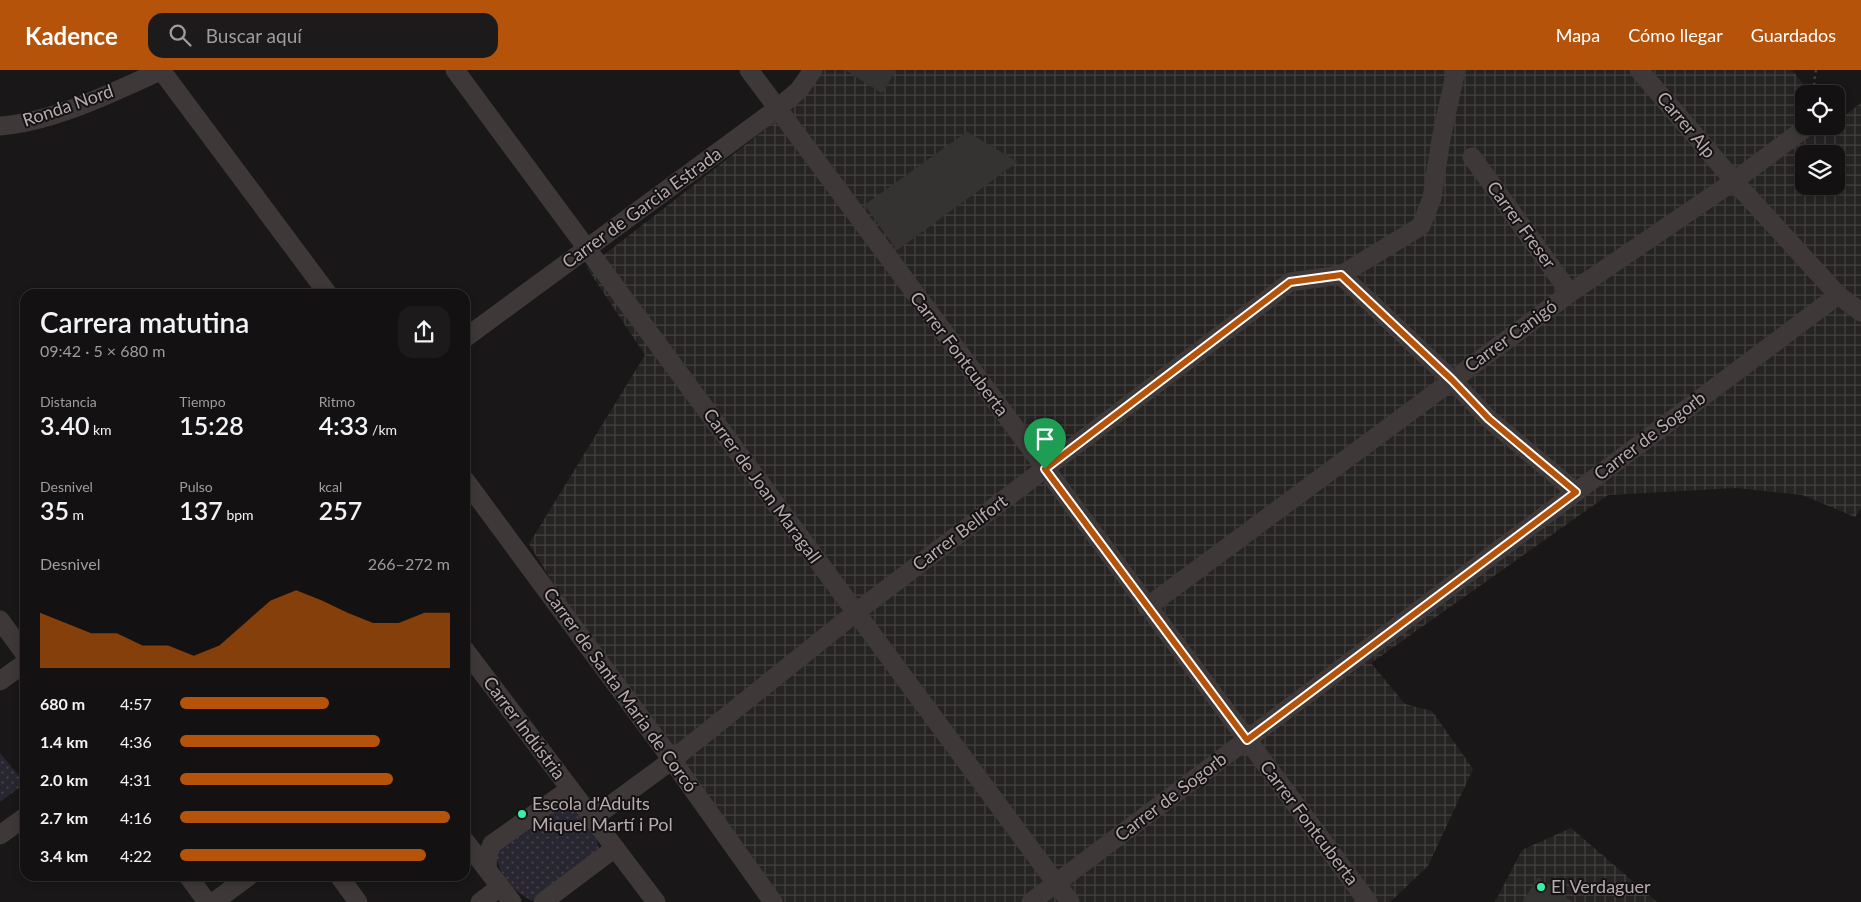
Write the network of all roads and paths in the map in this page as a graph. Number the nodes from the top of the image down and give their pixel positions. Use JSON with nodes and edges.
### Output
{"nodes":[{"id":1,"x":134,"y":70,"type":"edge"},
{"id":2,"x":161,"y":70,"type":"edge"},
{"id":3,"x":454,"y":70,"type":"edge"},
{"id":4,"x":749,"y":70,"type":"edge"},
{"id":5,"x":813,"y":70,"type":"edge"},
{"id":6,"x":1456,"y":70,"type":"edge"},
{"id":7,"x":1639,"y":70,"type":"edge"},
{"id":8,"x":1816,"y":70,"type":"edge"},
{"id":9,"x":1814,"y":85,"type":"edge"},
{"id":10,"x":778,"y":108,"type":"junction"},
{"id":11,"x":0,"y":119,"type":"edge"},
{"id":12,"x":0,"y":126,"type":"edge"},
{"id":13,"x":1796,"y":135,"type":"edge"},
{"id":14,"x":1472,"y":157,"type":"dead end"},
{"id":15,"x":1734,"y":181,"type":"junction"},
{"id":16,"x":587,"y":248,"type":"junction"},
{"id":17,"x":1341,"y":275,"type":"junction"},
{"id":18,"x":324,"y":289,"type":"edge"},
{"id":19,"x":1570,"y":293,"type":"junction"},
{"id":20,"x":1838,"y":295,"type":"junction"},
{"id":21,"x":1861,"y":312,"type":"edge"},
{"id":22,"x":470,"y":334,"type":"edge"},
{"id":23,"x":1452,"y":380,"type":"junction"},
{"id":24,"x":1045,"y":469,"type":"junction"},
{"id":25,"x":470,"y":487,"type":"edge"},
{"id":26,"x":1576,"y":492,"type":"junction"},
{"id":27,"x":1147,"y":606,"type":"junction"},
{"id":28,"x":855,"y":613,"type":"junction"},
{"id":29,"x":0,"y":620,"type":"edge"},
{"id":30,"x":20,"y":647,"type":"edge"},
{"id":31,"x":470,"y":657,"type":"edge"},
{"id":32,"x":20,"y":667,"type":"edge"},
{"id":33,"x":0,"y":681,"type":"edge"},
{"id":34,"x":1247,"y":740,"type":"junction"},
{"id":35,"x":672,"y":760,"type":"junction"},
{"id":36,"x":570,"y":789,"type":"junction"},
{"id":37,"x":593,"y":818,"type":"junction"},
{"id":38,"x":20,"y":821,"type":"edge"},
{"id":39,"x":0,"y":835,"type":"edge"},
{"id":40,"x":470,"y":847,"type":"edge"},
{"id":41,"x":615,"y":848,"type":"junction"},
{"id":42,"x":486,"y":868,"type":"junction"},
{"id":43,"x":192,"y":881,"type":"edge"},
{"id":44,"x":242,"y":881,"type":"edge"},
{"id":45,"x":343,"y":881,"type":"edge"},
{"id":46,"x":1056,"y":883,"type":"junction"},
{"id":47,"x":500,"y":887,"type":"junction"},
{"id":48,"x":207,"y":902,"type":"edge"},
{"id":49,"x":214,"y":902,"type":"edge"},
{"id":50,"x":358,"y":902,"type":"edge"},
{"id":51,"x":480,"y":902,"type":"edge"},
{"id":52,"x":512,"y":902,"type":"edge"},
{"id":53,"x":543,"y":902,"type":"edge"},
{"id":54,"x":656,"y":902,"type":"edge"},
{"id":55,"x":773,"y":902,"type":"edge"},
{"id":56,"x":1031,"y":902,"type":"edge"},
{"id":57,"x":1070,"y":902,"type":"edge"},
{"id":58,"x":1368,"y":902,"type":"edge"}],
"edges":[{"from":1,"to":11,"type":"street","name":"Ronda Nord"},
{"from":2,"to":12,"type":"street","name":"Ronda Nord"},
{"from":2,"to":18,"type":"street"},
{"from":3,"to":16,"type":"street","name":"Carrer de Joan Maragall"},
{"from":4,"to":10,"type":"street","name":"Carrer Fontcuberta"},
{"from":5,"to":10,"type":"street","name":"Carrer de Garcia Estrada"},
{"from":6,"to":17,"type":"street"},
{"from":7,"to":15,"type":"street","name":"Carrer Alp"},
{"from":8,"to":9,"type":"path"},
{"from":10,"to":16,"type":"street","name":"Carrer de Garcia Estrada"},
{"from":10,"to":24,"type":"street","name":"Carrer Fontcuberta"},
{"from":13,"to":15,"type":"street","name":"Carrer Canigó"},
{"from":14,"to":19,"type":"street","name":"Carrer Freser"},
{"from":15,"to":19,"type":"street","name":"Carrer Canigó"},
{"from":15,"to":20,"type":"street","name":"Carrer Alp"},
{"from":16,"to":22,"type":"street","name":"Carrer de Garcia Estrada"},
{"from":16,"to":28,"type":"street","name":"Carrer de Joan Maragall"},
{"from":17,"to":23,"type":"street"},
{"from":17,"to":24,"type":"street","name":"Carrer Bellfort"},
{"from":19,"to":23,"type":"street","name":"Carrer Canigó"},
{"from":20,"to":21,"type":"street","name":"Carrer Alp"},
{"from":20,"to":26,"type":"street","name":"Carrer de Sogorb"},
{"from":23,"to":26,"type":"street"},
{"from":23,"to":27,"type":"street","name":"Carrer Canigó"},
{"from":24,"to":27,"type":"street","name":"Carrer Fontcuberta"},
{"from":24,"to":28,"type":"street","name":"Carrer Bellfort"},
{"from":25,"to":35,"type":"street","name":"Carrer de Santa Maria de Corcó"},
{"from":26,"to":34,"type":"street","name":"Carrer de Sogorb"},
{"from":27,"to":34,"type":"street","name":"Carrer Fontcuberta"},
{"from":28,"to":35,"type":"street","name":"Carrer Bellfort"},
{"from":28,"to":46,"type":"street","name":"Carrer de Joan Maragall"},
{"from":29,"to":30,"type":"street"},
{"from":31,"to":36,"type":"street","name":"Carrer Indústria"},
{"from":32,"to":33,"type":"street"},
{"from":34,"to":46,"type":"street","name":"Carrer de Sogorb"},
{"from":34,"to":58,"type":"street","name":"Carrer Fontcuberta"},
{"from":35,"to":37,"type":"street","name":"Carrer Bellfort"},
{"from":35,"to":55,"type":"street","name":"Carrer de Santa Maria de Corcó"},
{"from":36,"to":37,"type":"street","name":"Carrer Indústria"},
{"from":36,"to":42,"type":"street"},
{"from":37,"to":41,"type":"street","name":"Carrer Indústria"},
{"from":38,"to":39,"type":"street"},
{"from":40,"to":42,"type":"street"},
{"from":41,"to":53,"type":"street"},
{"from":41,"to":54,"type":"street","name":"Carrer Indústria"},
{"from":42,"to":47,"type":"street"},
{"from":43,"to":48,"type":"street"},
{"from":44,"to":49,"type":"street"},
{"from":45,"to":50,"type":"street"},
{"from":46,"to":56,"type":"street","name":"Carrer de Sogorb"},
{"from":46,"to":57,"type":"street","name":"Carrer de Joan Maragall"},
{"from":47,"to":51,"type":"street"},
{"from":47,"to":52,"type":"street"}]}
